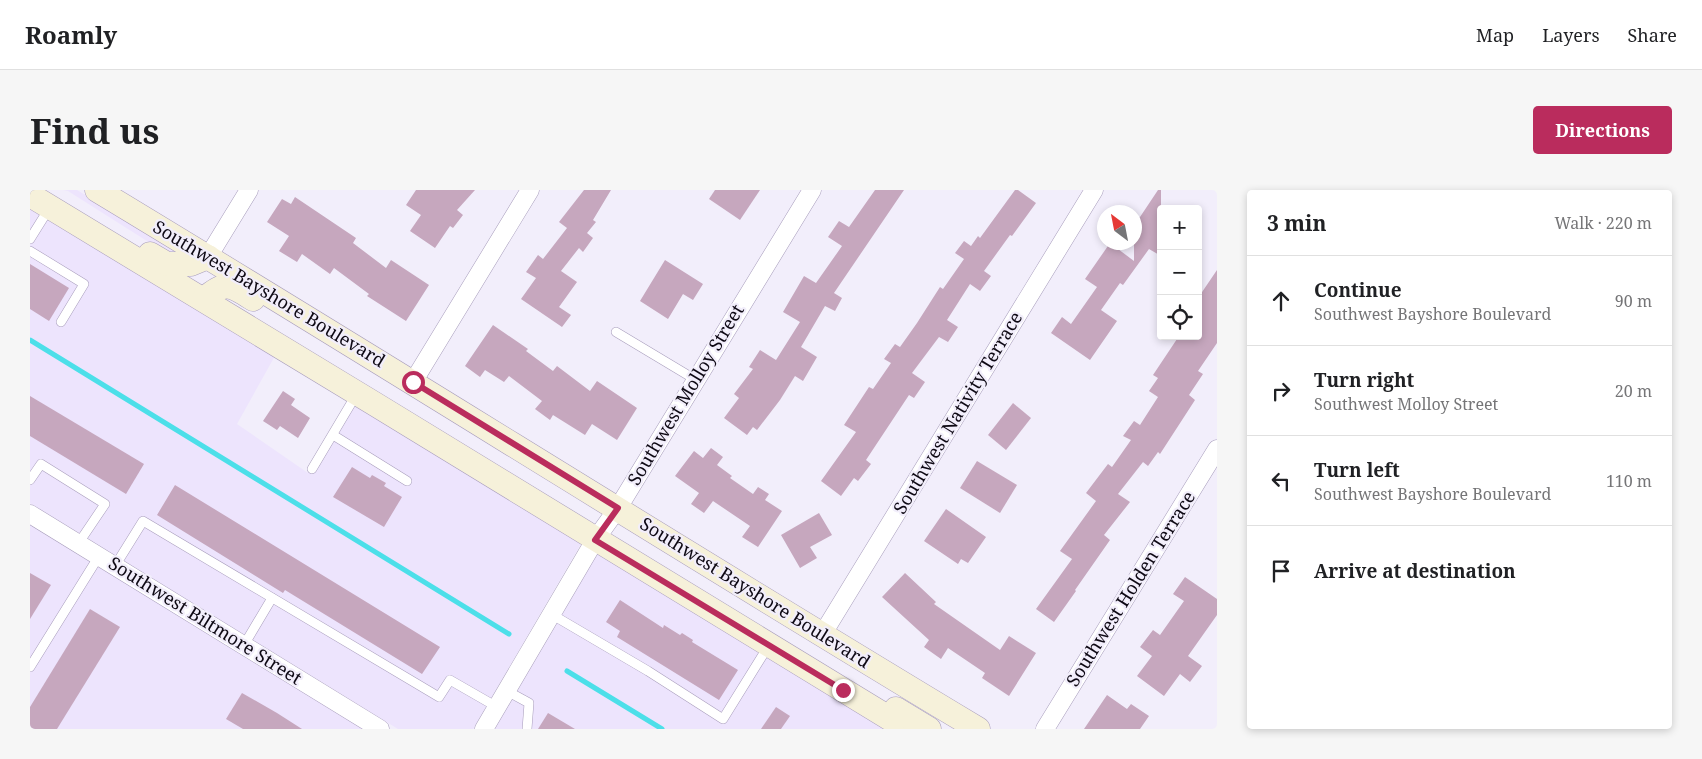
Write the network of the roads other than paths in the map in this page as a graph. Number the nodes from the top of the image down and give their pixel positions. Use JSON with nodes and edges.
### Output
{"nodes":[{"id":1,"x":97,"y":190,"type":"edge"},
{"id":2,"x":249,"y":190,"type":"edge"},
{"id":3,"x":530,"y":190,"type":"edge"},
{"id":4,"x":812,"y":190,"type":"edge"},
{"id":5,"x":1094,"y":190,"type":"edge"},
{"id":6,"x":40,"y":201,"type":"edge"},
{"id":7,"x":30,"y":239,"type":"edge"},
{"id":8,"x":30,"y":251,"type":"edge"},
{"id":9,"x":208,"y":257,"type":"junction"},
{"id":10,"x":204,"y":299,"type":"junction"},
{"id":11,"x":61,"y":322,"type":"dead end"},
{"id":12,"x":616,"y":332,"type":"dead end"},
{"id":13,"x":380,"y":361,"type":"junction"},
{"id":14,"x":696,"y":380,"type":"junction"},
{"id":15,"x":413,"y":382,"type":"junction"},
{"id":16,"x":358,"y":393,"type":"junction"},
{"id":17,"x":333,"y":435,"type":"junction"},
{"id":18,"x":1217,"y":448,"type":"edge"},
{"id":19,"x":312,"y":469,"type":"dead end"},
{"id":20,"x":30,"y":480,"type":"edge"},
{"id":21,"x":407,"y":481,"type":"dead end"},
{"id":22,"x":618,"y":508,"type":"junction"},
{"id":23,"x":30,"y":514,"type":"edge"},
{"id":24,"x":595,"y":540,"type":"junction"},
{"id":25,"x":78,"y":544,"type":"junction"},
{"id":26,"x":99,"y":556,"type":"junction"},
{"id":27,"x":115,"y":566,"type":"junction"},
{"id":28,"x":272,"y":598,"type":"junction"},
{"id":29,"x":551,"y":614,"type":"junction"},
{"id":30,"x":822,"y":635,"type":"junction"},
{"id":31,"x":244,"y":645,"type":"junction"},
{"id":32,"x":769,"y":645,"type":"junction"},
{"id":33,"x":30,"y":667,"type":"edge"},
{"id":34,"x":843,"y":690,"type":"junction"},
{"id":35,"x":506,"y":691,"type":"junction"},
{"id":36,"x":497,"y":707,"type":"junction"},
{"id":37,"x":380,"y":729,"type":"edge"},
{"id":38,"x":484,"y":729,"type":"edge"},
{"id":39,"x":528,"y":729,"type":"edge"},
{"id":40,"x":907,"y":729,"type":"edge"},
{"id":41,"x":929,"y":729,"type":"edge"},
{"id":42,"x":978,"y":729,"type":"edge"},
{"id":43,"x":1045,"y":729,"type":"edge"}],
"edges":[{"from":1,"to":9,"type":"main road","name":"Southwest Bayshore Boulevard"},
{"from":2,"to":9,"type":"street"},
{"from":3,"to":15,"type":"street"},
{"from":4,"to":14,"type":"street","name":"Southwest Molloy Street"},
{"from":5,"to":30,"type":"street","name":"Southwest Nativity Terrace"},
{"from":6,"to":7,"type":"lane"},
{"from":6,"to":9,"type":"main road"},
{"from":6,"to":10,"type":"main road","name":"Southwest Bayshore Boulevard"},
{"from":8,"to":11,"type":"lane"},
{"from":9,"to":13,"type":"main road","name":"Southwest Bayshore Boulevard"},
{"from":10,"to":13,"type":"main road"},
{"from":10,"to":16,"type":"main road","name":"Southwest Bayshore Boulevard"},
{"from":12,"to":14,"type":"lane"},
{"from":13,"to":15,"type":"main road","name":"Southwest Bayshore Boulevard"},
{"from":14,"to":22,"type":"street","name":"Southwest Molloy Street"},
{"from":15,"to":22,"type":"main road","name":"Southwest Bayshore Boulevard"},
{"from":16,"to":17,"type":"lane"},
{"from":16,"to":24,"type":"main road","name":"Southwest Bayshore Boulevard"},
{"from":17,"to":19,"type":"lane"},
{"from":17,"to":21,"type":"lane"},
{"from":18,"to":43,"type":"street","name":"Southwest Holden Terrace"},
{"from":20,"to":25,"type":"lane"},
{"from":22,"to":24,"type":"street","name":"Southwest Molloy Street"},
{"from":22,"to":30,"type":"main road","name":"Southwest Bayshore Boulevard"},
{"from":23,"to":25,"type":"street","name":"Southwest Biltmore Street"},
{"from":24,"to":29,"type":"street","name":"Southwest Molloy Street"},
{"from":24,"to":32,"type":"main road","name":"Southwest Bayshore Boulevard"},
{"from":25,"to":26,"type":"street","name":"Southwest Biltmore Street"},
{"from":26,"to":27,"type":"street","name":"Southwest Biltmore Street"},
{"from":26,"to":33,"type":"lane"},
{"from":27,"to":28,"type":"lane"},
{"from":27,"to":31,"type":"street","name":"Southwest Biltmore Street"},
{"from":28,"to":31,"type":"lane"},
{"from":28,"to":36,"type":"lane"},
{"from":29,"to":32,"type":"lane"},
{"from":29,"to":35,"type":"street","name":"Southwest Molloy Street"},
{"from":30,"to":42,"type":"main road","name":"Southwest Bayshore Boulevard"},
{"from":31,"to":37,"type":"street","name":"Southwest Biltmore Street"},
{"from":32,"to":34,"type":"main road","name":"Southwest Bayshore Boulevard"},
{"from":34,"to":40,"type":"main road","name":"Southwest Bayshore Boulevard"},
{"from":34,"to":41,"type":"main road"},
{"from":35,"to":36,"type":"street","name":"Southwest Molloy Street"},
{"from":35,"to":39,"type":"lane"},
{"from":36,"to":38,"type":"street","name":"Southwest Molloy Street"}]}
